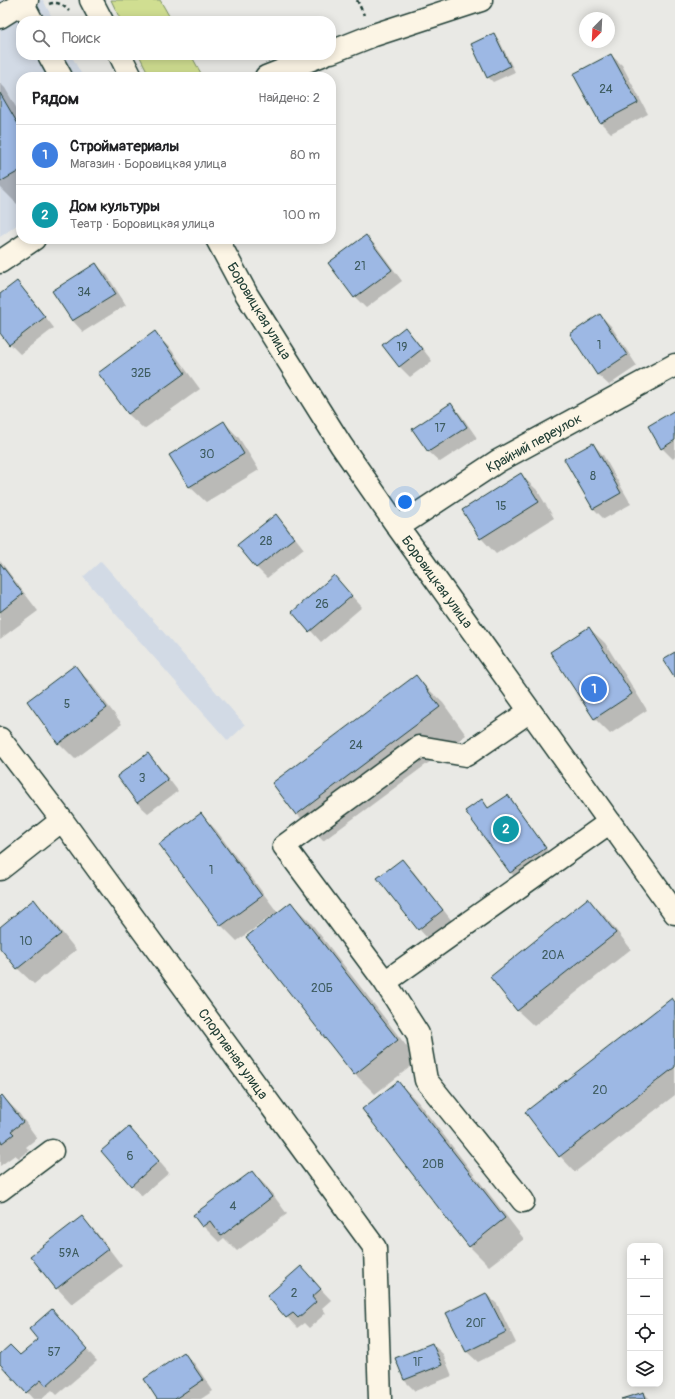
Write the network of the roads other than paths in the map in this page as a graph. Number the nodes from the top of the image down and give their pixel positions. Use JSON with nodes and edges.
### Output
{"nodes":[{"id":1,"x":91,"y":0,"type":"edge"},
{"id":2,"x":469,"y":2,"type":"edge"},
{"id":3,"x":26,"y":6,"type":"edge"},
{"id":4,"x":99,"y":16,"type":"edge"},
{"id":5,"x":0,"y":17,"type":"edge"},
{"id":6,"x":336,"y":50,"type":"edge"},
{"id":7,"x":52,"y":60,"type":"edge"},
{"id":8,"x":122,"y":60,"type":"edge"},
{"id":9,"x":309,"y":60,"type":"edge"},
{"id":10,"x":58,"y":72,"type":"edge"},
{"id":11,"x":128,"y":72,"type":"edge"},
{"id":12,"x":279,"y":72,"type":"edge"},
{"id":13,"x":27,"y":244,"type":"edge"},
{"id":14,"x":220,"y":244,"type":"edge"},
{"id":15,"x":0,"y":262,"type":"edge"},
{"id":16,"x":675,"y":365,"type":"edge"},
{"id":17,"x":398,"y":527,"type":"junction"},
{"id":18,"x":530,"y":711,"type":"junction"},
{"id":19,"x":0,"y":739,"type":"edge"},
{"id":20,"x":62,"y":820,"type":"junction"},
{"id":21,"x":610,"y":822,"type":"junction"},
{"id":22,"x":0,"y":869,"type":"edge"},
{"id":23,"x":675,"y":912,"type":"edge"},
{"id":24,"x":385,"y":982,"type":"junction"},
{"id":25,"x":52,"y":1151,"type":"dead end"},
{"id":26,"x":0,"y":1190,"type":"edge"},
{"id":27,"x":523,"y":1201,"type":"dead end"},
{"id":28,"x":380,"y":1399,"type":"edge"}],
"edges":[{"from":1,"to":4,"type":"street"},
{"from":2,"to":6,"type":"street"},
{"from":3,"to":5,"type":"street"},
{"from":7,"to":10,"type":"street"},
{"from":8,"to":11,"type":"street"},
{"from":9,"to":12,"type":"street"},
{"from":13,"to":15,"type":"street"},
{"from":14,"to":17,"type":"street","name":"Боровицкая улица"},
{"from":16,"to":17,"type":"street","name":"Крайний переулок"},
{"from":17,"to":18,"type":"street","name":"Боровицкая улица"},
{"from":18,"to":21,"type":"street","name":"Боровицкая улица"},
{"from":18,"to":24,"type":"street"},
{"from":19,"to":20,"type":"street","name":"Спортивная улица"},
{"from":20,"to":22,"type":"street"},
{"from":20,"to":28,"type":"street","name":"Спортивная улица"},
{"from":21,"to":23,"type":"street","name":"Боровицкая улица"},
{"from":21,"to":24,"type":"street"},
{"from":24,"to":27,"type":"street"},
{"from":25,"to":26,"type":"street"}]}
